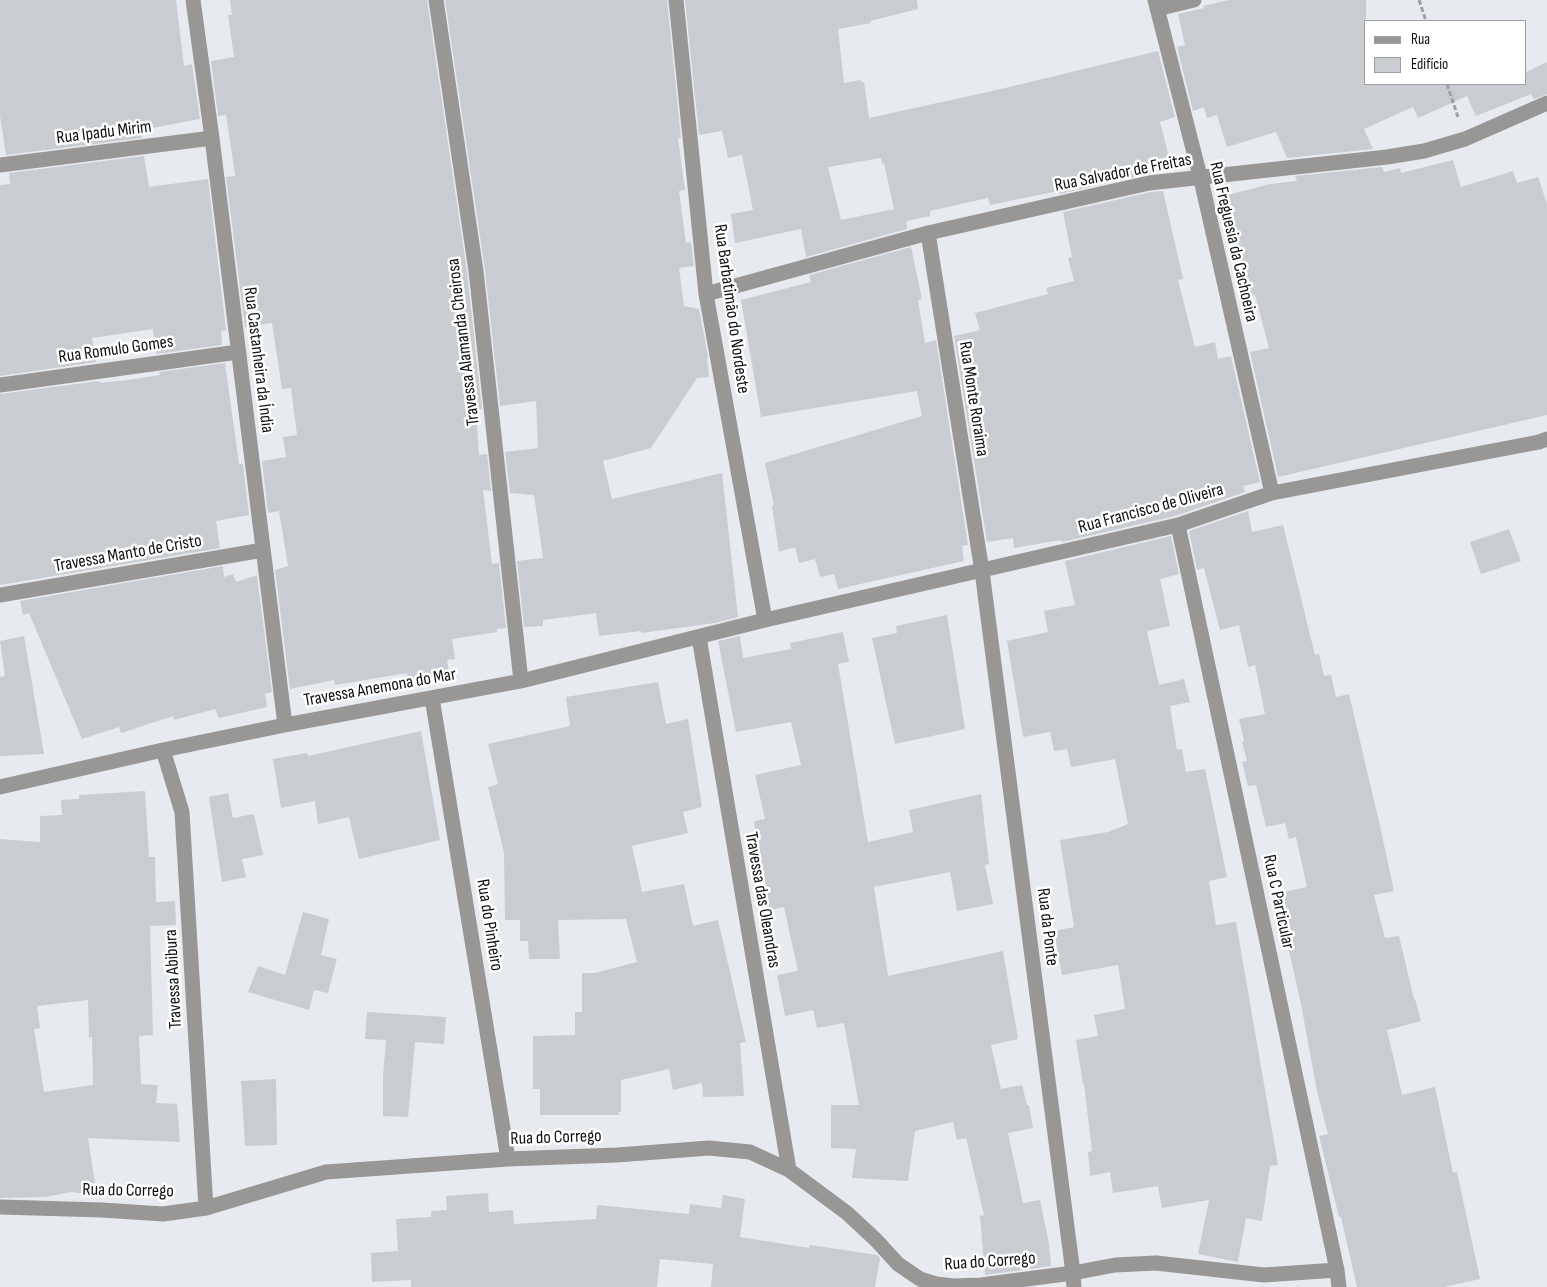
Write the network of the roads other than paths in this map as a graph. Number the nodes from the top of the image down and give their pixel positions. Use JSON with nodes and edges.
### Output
{"nodes":[{"id":1,"x":193,"y":0,"type":"edge"},
{"id":2,"x":436,"y":0,"type":"edge"},
{"id":3,"x":676,"y":0,"type":"edge"},
{"id":4,"x":1194,"y":0,"type":"edge"},
{"id":5,"x":1156,"y":5,"type":"edge"},
{"id":6,"x":1547,"y":103,"type":"edge"},
{"id":7,"x":212,"y":138,"type":"junction"},
{"id":8,"x":0,"y":165,"type":"edge"},
{"id":9,"x":1199,"y":177,"type":"junction"},
{"id":10,"x":928,"y":233,"type":"junction"},
{"id":11,"x":706,"y":294,"type":"junction"},
{"id":12,"x":238,"y":352,"type":"junction"},
{"id":13,"x":0,"y":385,"type":"edge"},
{"id":14,"x":1547,"y":439,"type":"edge"},
{"id":15,"x":1272,"y":493,"type":"junction"},
{"id":16,"x":1178,"y":525,"type":"junction"},
{"id":17,"x":263,"y":550,"type":"junction"},
{"id":18,"x":982,"y":571,"type":"junction"},
{"id":19,"x":0,"y":595,"type":"edge"},
{"id":20,"x":765,"y":620,"type":"junction"},
{"id":21,"x":699,"y":637,"type":"junction"},
{"id":22,"x":521,"y":681,"type":"junction"},
{"id":23,"x":432,"y":698,"type":"junction"},
{"id":24,"x":285,"y":725,"type":"junction"},
{"id":25,"x":163,"y":750,"type":"junction"},
{"id":26,"x":0,"y":787,"type":"edge"},
{"id":27,"x":508,"y":1159,"type":"junction"},
{"id":28,"x":789,"y":1170,"type":"junction"},
{"id":29,"x":0,"y":1207,"type":"edge"},
{"id":30,"x":206,"y":1208,"type":"junction"},
{"id":31,"x":1337,"y":1270,"type":"junction"},
{"id":32,"x":1073,"y":1280,"type":"edge"},
{"id":33,"x":1338,"y":1287,"type":"edge"}],
"edges":[{"from":1,"to":7,"type":"street","name":"Rua Castanheira da Índia"},
{"from":2,"to":22,"type":"street","name":"Travessa Alamanda Cheirosa"},
{"from":3,"to":11,"type":"street","name":"Rua Barbatimão do Nordeste"},
{"from":4,"to":5,"type":"street"},
{"from":5,"to":9,"type":"street","name":"Rua Freguesia da Cachoeira"},
{"from":6,"to":9,"type":"street","name":"Rua Salvador de Freitas"},
{"from":7,"to":8,"type":"street","name":"Rua Ipadu Mirim"},
{"from":7,"to":12,"type":"street","name":"Rua Castanheira da Índia"},
{"from":9,"to":10,"type":"street","name":"Rua Salvador de Freitas"},
{"from":9,"to":15,"type":"street","name":"Rua Freguesia da Cachoeira"},
{"from":10,"to":11,"type":"street","name":"Rua Salvador de Freitas"},
{"from":10,"to":18,"type":"street","name":"Rua Monte Roraima"},
{"from":11,"to":20,"type":"street","name":"Rua Barbatimão do Nordeste"},
{"from":12,"to":13,"type":"street","name":"Rua Romulo Gomes"},
{"from":12,"to":17,"type":"street","name":"Rua Castanheira da Índia"},
{"from":14,"to":15,"type":"street","name":"Rua Francisco de Oliveira"},
{"from":15,"to":16,"type":"street","name":"Rua Francisco de Oliveira"},
{"from":16,"to":18,"type":"street","name":"Rua Francisco de Oliveira"},
{"from":16,"to":31,"type":"street","name":"Rua C Particular"},
{"from":17,"to":19,"type":"street","name":"Travessa Manto de Cristo"},
{"from":17,"to":24,"type":"street","name":"Rua Castanheira da Índia"},
{"from":18,"to":20,"type":"street","name":"Rua Francisco de Oliveira"},
{"from":18,"to":32,"type":"street","name":"Rua da Ponte"},
{"from":20,"to":21,"type":"street","name":"Travessa Anemona do Mar"},
{"from":21,"to":22,"type":"street","name":"Travessa Anemona do Mar"},
{"from":21,"to":28,"type":"street","name":"Travessa das Oleandras"},
{"from":22,"to":23,"type":"street","name":"Travessa Anemona do Mar"},
{"from":23,"to":24,"type":"street","name":"Travessa Anemona do Mar"},
{"from":23,"to":27,"type":"street","name":"Rua do Pinheiro"},
{"from":24,"to":25,"type":"street","name":"Travessa Anemona do Mar"},
{"from":25,"to":26,"type":"street","name":"Travessa Anemona do Mar"},
{"from":25,"to":30,"type":"street","name":"Travessa Abibura"},
{"from":27,"to":28,"type":"street","name":"Rua do Corrego"},
{"from":27,"to":30,"type":"street","name":"Rua do Corrego"},
{"from":28,"to":32,"type":"street","name":"Rua do Corrego"},
{"from":29,"to":30,"type":"street","name":"Rua do Corrego"},
{"from":31,"to":32,"type":"street","name":"Rua do Corrego"},
{"from":31,"to":33,"type":"street","name":"Rua C Particular"}]}
